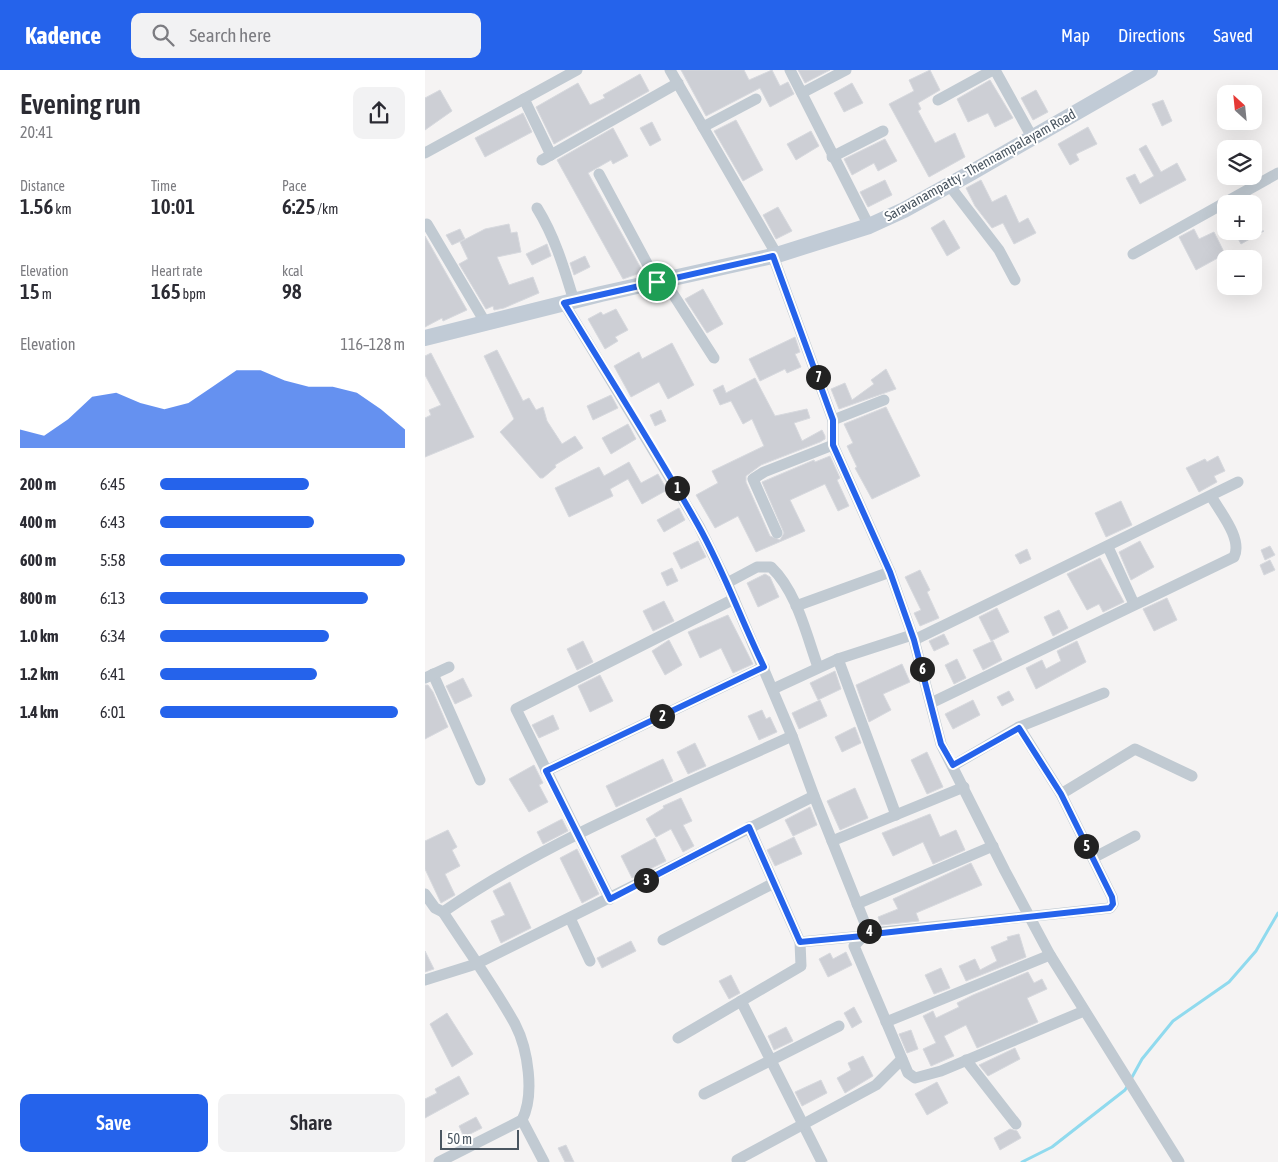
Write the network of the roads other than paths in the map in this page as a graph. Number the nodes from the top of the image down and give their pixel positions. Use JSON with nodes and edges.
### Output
{"nodes":[{"id":1,"x":577,"y":70,"type":"edge"},
{"id":2,"x":670,"y":70,"type":"edge"},
{"id":3,"x":789,"y":70,"type":"edge"},
{"id":4,"x":846,"y":70,"type":"edge"},
{"id":5,"x":994,"y":70,"type":"edge"},
{"id":6,"x":1150,"y":70,"type":"edge"},
{"id":7,"x":678,"y":83,"type":"junction"},
{"id":8,"x":802,"y":93,"type":"junction"},
{"id":9,"x":524,"y":99,"type":"junction"},
{"id":10,"x":756,"y":99,"type":"dead end"},
{"id":11,"x":938,"y":100,"type":"dead end"},
{"id":12,"x":703,"y":127,"type":"junction"},
{"id":13,"x":883,"y":132,"type":"dead end"},
{"id":14,"x":1032,"y":137,"type":"junction"},
{"id":15,"x":425,"y":153,"type":"edge"},
{"id":16,"x":832,"y":157,"type":"junction"},
{"id":17,"x":1278,"y":173,"type":"edge"},
{"id":18,"x":599,"y":174,"type":"dead end"},
{"id":19,"x":949,"y":185,"type":"junction"},
{"id":20,"x":537,"y":208,"type":"dead end"},
{"id":21,"x":427,"y":224,"type":"dead end"},
{"id":22,"x":869,"y":226,"type":"junction"},
{"id":23,"x":1133,"y":254,"type":"dead end"},
{"id":24,"x":775,"y":255,"type":"junction"},
{"id":25,"x":1015,"y":280,"type":"dead end"},
{"id":26,"x":661,"y":281,"type":"junction"},
{"id":27,"x":569,"y":302,"type":"junction"},
{"id":28,"x":485,"y":322,"type":"junction"},
{"id":29,"x":425,"y":338,"type":"edge"},
{"id":30,"x":714,"y":358,"type":"dead end"},
{"id":31,"x":884,"y":400,"type":"dead end"},
{"id":32,"x":833,"y":420,"type":"junction"},
{"id":33,"x":833,"y":445,"type":"junction"},
{"id":34,"x":1238,"y":482,"type":"dead end"},
{"id":35,"x":1211,"y":496,"type":"junction"},
{"id":36,"x":777,"y":532,"type":"dead end"},
{"id":37,"x":1107,"y":547,"type":"junction"},
{"id":38,"x":890,"y":572,"type":"junction"},
{"id":39,"x":727,"y":583,"type":"junction"},
{"id":40,"x":734,"y":599,"type":"junction"},
{"id":41,"x":1134,"y":604,"type":"junction"},
{"id":42,"x":796,"y":606,"type":"junction"},
{"id":43,"x":913,"y":638,"type":"junction"},
{"id":44,"x":837,"y":659,"type":"junction"},
{"id":45,"x":449,"y":667,"type":"dead end"},
{"id":46,"x":764,"y":667,"type":"junction"},
{"id":47,"x":819,"y":667,"type":"junction"},
{"id":48,"x":429,"y":676,"type":"edge"},
{"id":49,"x":773,"y":689,"type":"junction"},
{"id":50,"x":1104,"y":693,"type":"dead end"},
{"id":51,"x":931,"y":703,"type":"junction"},
{"id":52,"x":1019,"y":728,"type":"junction"},
{"id":53,"x":792,"y":736,"type":"junction"},
{"id":54,"x":953,"y":765,"type":"junction"},
{"id":55,"x":546,"y":771,"type":"junction"},
{"id":56,"x":1192,"y":776,"type":"dead end"},
{"id":57,"x":480,"y":780,"type":"dead end"},
{"id":58,"x":963,"y":787,"type":"junction"},
{"id":59,"x":1061,"y":794,"type":"junction"},
{"id":60,"x":813,"y":796,"type":"junction"},
{"id":61,"x":897,"y":815,"type":"junction"},
{"id":62,"x":749,"y":827,"type":"junction"},
{"id":63,"x":577,"y":834,"type":"junction"},
{"id":64,"x":1135,"y":836,"type":"dead end"},
{"id":65,"x":831,"y":841,"type":"junction"},
{"id":66,"x":993,"y":846,"type":"junction"},
{"id":67,"x":1093,"y":858,"type":"junction"},
{"id":68,"x":774,"y":883,"type":"junction"},
{"id":69,"x":425,"y":894,"type":"edge"},
{"id":70,"x":610,"y":899,"type":"junction"},
{"id":71,"x":857,"y":904,"type":"junction"},
{"id":72,"x":443,"y":912,"type":"junction"},
{"id":73,"x":570,"y":918,"type":"junction"},
{"id":74,"x":1030,"y":918,"type":"junction"},
{"id":75,"x":866,"y":933,"type":"junction"},
{"id":76,"x":663,"y":940,"type":"dead end"},
{"id":77,"x":800,"y":942,"type":"junction"},
{"id":78,"x":1050,"y":955,"type":"junction"},
{"id":79,"x":590,"y":962,"type":"dead end"},
{"id":80,"x":476,"y":964,"type":"junction"},
{"id":81,"x":425,"y":980,"type":"edge"},
{"id":82,"x":741,"y":1001,"type":"junction"},
{"id":83,"x":1084,"y":1011,"type":"junction"},
{"id":84,"x":886,"y":1022,"type":"junction"},
{"id":85,"x":839,"y":1026,"type":"dead end"},
{"id":86,"x":678,"y":1038,"type":"dead end"},
{"id":87,"x":902,"y":1059,"type":"junction"},
{"id":88,"x":771,"y":1060,"type":"junction"},
{"id":89,"x":966,"y":1060,"type":"junction"},
{"id":90,"x":704,"y":1094,"type":"dead end"},
{"id":91,"x":522,"y":1120,"type":"junction"},
{"id":92,"x":803,"y":1124,"type":"junction"},
{"id":93,"x":1016,"y":1124,"type":"dead end"},
{"id":94,"x":737,"y":1160,"type":"dead end"},
{"id":95,"x":543,"y":1161,"type":"edge"},
{"id":96,"x":439,"y":1162,"type":"edge"},
{"id":97,"x":822,"y":1162,"type":"edge"},
{"id":98,"x":1179,"y":1162,"type":"edge"}],
"edges":[{"from":1,"to":9,"type":"street"},
{"from":2,"to":7,"type":"street"},
{"from":3,"to":8,"type":"street"},
{"from":4,"to":8,"type":"street"},
{"from":5,"to":11,"type":"street"},
{"from":5,"to":14,"type":"street"},
{"from":6,"to":14,"type":"main road","name":"Saravanampatty - Thennampalayam Road"},
{"from":7,"to":9,"type":"street"},
{"from":7,"to":12,"type":"street"},
{"from":8,"to":16,"type":"street"},
{"from":9,"to":15,"type":"street"},
{"from":10,"to":12,"type":"street"},
{"from":12,"to":24,"type":"street"},
{"from":13,"to":16,"type":"street"},
{"from":14,"to":19,"type":"main road","name":"Saravanampatty - Thennampalayam Road"},
{"from":16,"to":22,"type":"street"},
{"from":17,"to":23,"type":"street"},
{"from":18,"to":26,"type":"street"},
{"from":19,"to":22,"type":"main road","name":"Saravanampatty - Thennampalayam Road"},
{"from":19,"to":25,"type":"street"},
{"from":20,"to":27,"type":"street"},
{"from":21,"to":28,"type":"street"},
{"from":22,"to":24,"type":"main road","name":"Saravanampatty - Thennampalayam Road"},
{"from":24,"to":26,"type":"main road","name":"Saravanampatty - Thennampalayam Road"},
{"from":24,"to":32,"type":"street"},
{"from":26,"to":27,"type":"main road","name":"Saravanampatty - Thennampalayam Road"},
{"from":26,"to":30,"type":"street"},
{"from":27,"to":28,"type":"main road","name":"Saravanampatty - Thennampalayam Road"},
{"from":27,"to":39,"type":"street"},
{"from":28,"to":29,"type":"main road","name":"Saravanampatty - Thennampalayam Road"},
{"from":31,"to":32,"type":"street"},
{"from":32,"to":33,"type":"street"},
{"from":33,"to":36,"type":"street"},
{"from":33,"to":38,"type":"street"},
{"from":34,"to":35,"type":"street"},
{"from":35,"to":37,"type":"street"},
{"from":35,"to":41,"type":"street"},
{"from":37,"to":41,"type":"street"},
{"from":37,"to":43,"type":"street"},
{"from":38,"to":42,"type":"street"},
{"from":38,"to":43,"type":"street"},
{"from":39,"to":40,"type":"street"},
{"from":39,"to":42,"type":"street"},
{"from":40,"to":46,"type":"street"},
{"from":40,"to":55,"type":"street"},
{"from":41,"to":51,"type":"street"},
{"from":42,"to":47,"type":"street"},
{"from":43,"to":44,"type":"street"},
{"from":43,"to":51,"type":"street"},
{"from":44,"to":47,"type":"street"},
{"from":44,"to":61,"type":"street"},
{"from":45,"to":48,"type":"street"},
{"from":46,"to":49,"type":"street"},
{"from":46,"to":55,"type":"street"},
{"from":47,"to":49,"type":"street"},
{"from":48,"to":57,"type":"street"},
{"from":49,"to":53,"type":"street"},
{"from":50,"to":52,"type":"street"},
{"from":51,"to":54,"type":"street"},
{"from":52,"to":54,"type":"street"},
{"from":52,"to":59,"type":"street"},
{"from":53,"to":60,"type":"street"},
{"from":53,"to":63,"type":"street"},
{"from":54,"to":58,"type":"street"},
{"from":55,"to":63,"type":"street"},
{"from":56,"to":59,"type":"street"},
{"from":58,"to":61,"type":"street"},
{"from":58,"to":66,"type":"street"},
{"from":59,"to":67,"type":"street"},
{"from":60,"to":62,"type":"street"},
{"from":60,"to":65,"type":"street"},
{"from":61,"to":65,"type":"street"},
{"from":62,"to":68,"type":"street"},
{"from":62,"to":70,"type":"street"},
{"from":63,"to":70,"type":"street"},
{"from":63,"to":72,"type":"street"},
{"from":64,"to":67,"type":"street"},
{"from":65,"to":71,"type":"street"},
{"from":66,"to":71,"type":"street"},
{"from":66,"to":74,"type":"street"},
{"from":67,"to":74,"type":"street"},
{"from":68,"to":76,"type":"street"},
{"from":68,"to":77,"type":"street"},
{"from":69,"to":72,"type":"street"},
{"from":70,"to":73,"type":"street"},
{"from":71,"to":75,"type":"street"},
{"from":72,"to":80,"type":"street"},
{"from":73,"to":79,"type":"street"},
{"from":73,"to":80,"type":"street"},
{"from":74,"to":75,"type":"street"},
{"from":74,"to":78,"type":"street"},
{"from":75,"to":77,"type":"street"},
{"from":75,"to":84,"type":"street"},
{"from":77,"to":82,"type":"street"},
{"from":78,"to":83,"type":"street"},
{"from":78,"to":84,"type":"street"},
{"from":80,"to":81,"type":"street"},
{"from":80,"to":91,"type":"street"},
{"from":82,"to":86,"type":"street"},
{"from":82,"to":88,"type":"street"},
{"from":83,"to":89,"type":"street"},
{"from":83,"to":98,"type":"street"},
{"from":84,"to":87,"type":"street"},
{"from":85,"to":88,"type":"street"},
{"from":87,"to":89,"type":"street"},
{"from":87,"to":92,"type":"street"},
{"from":88,"to":90,"type":"street"},
{"from":88,"to":92,"type":"street"},
{"from":89,"to":93,"type":"street"},
{"from":91,"to":95,"type":"street"},
{"from":91,"to":96,"type":"street"},
{"from":92,"to":94,"type":"street"},
{"from":92,"to":97,"type":"street"}]}
